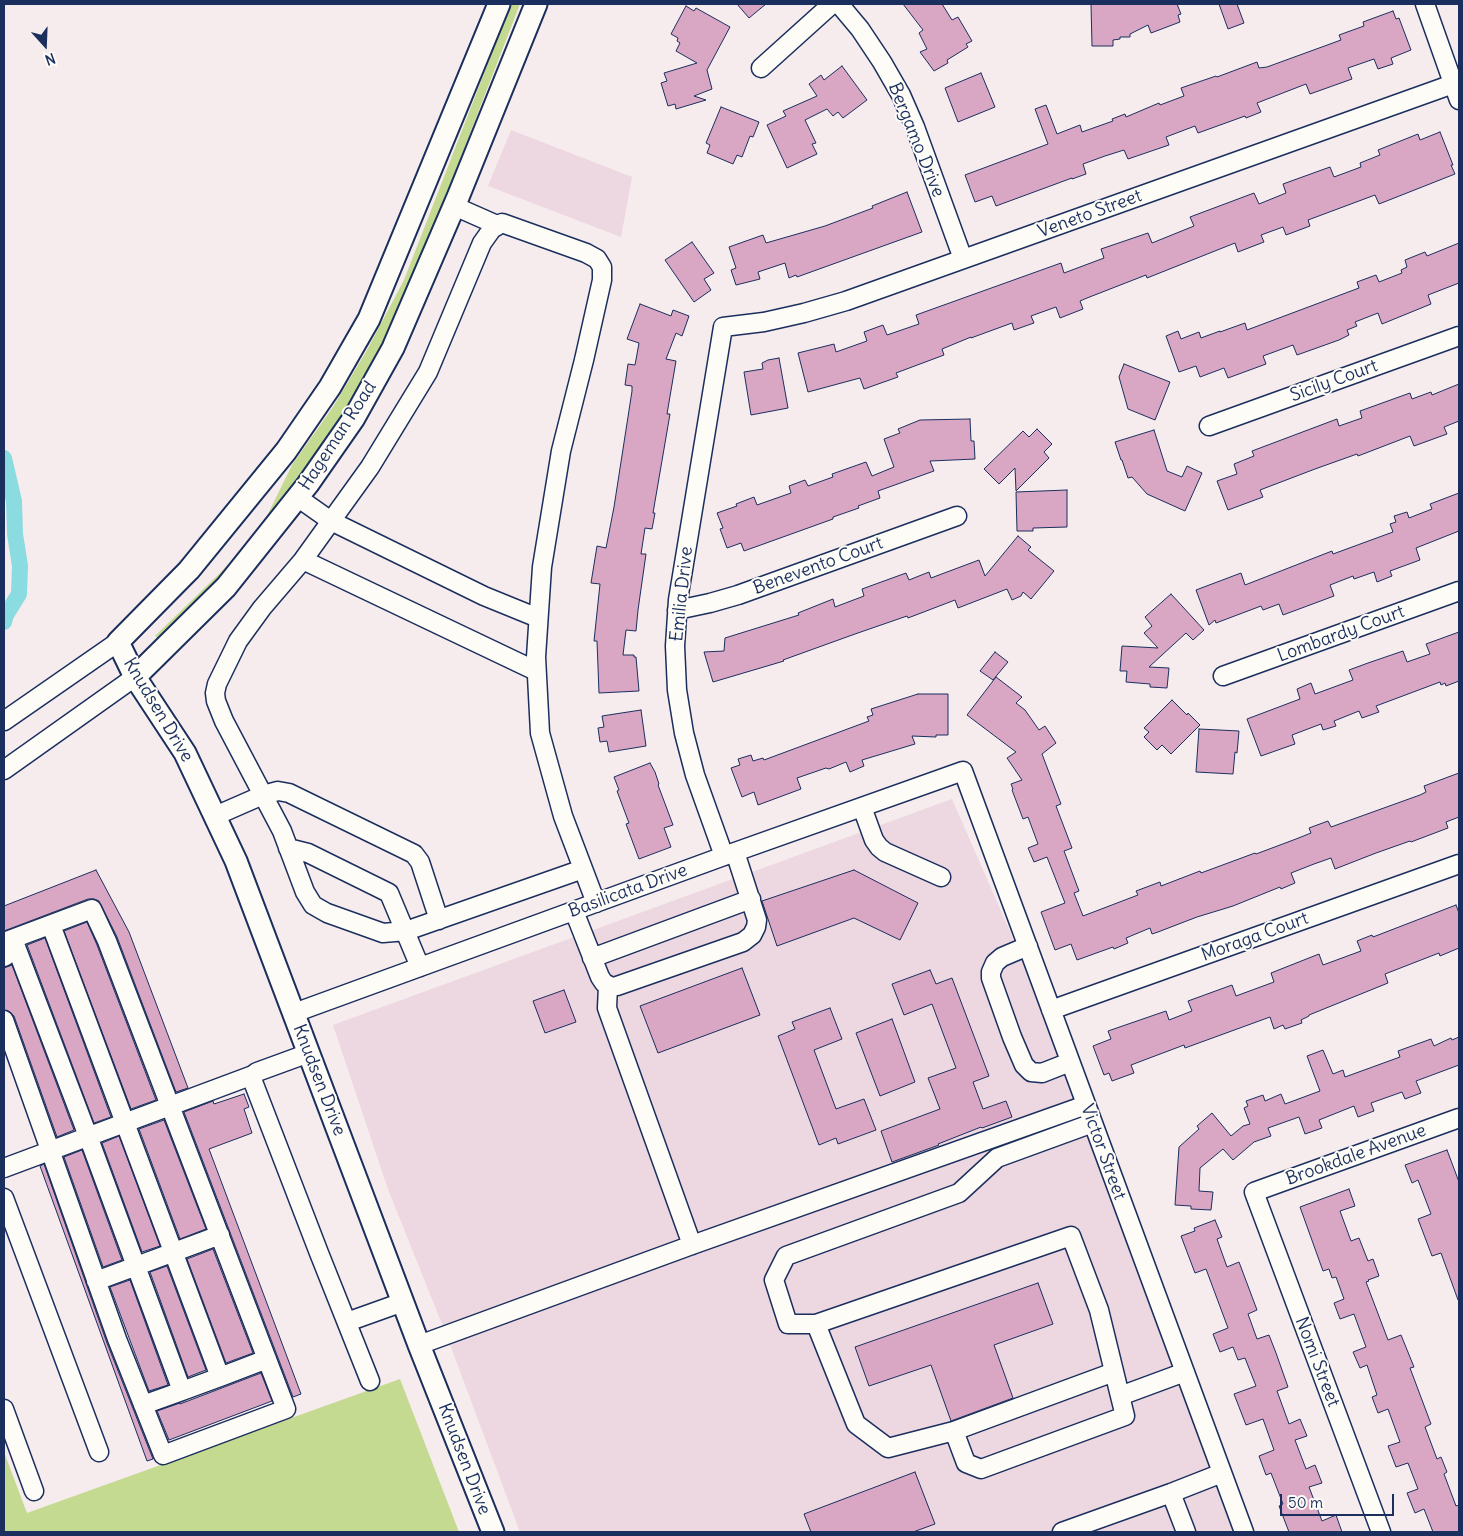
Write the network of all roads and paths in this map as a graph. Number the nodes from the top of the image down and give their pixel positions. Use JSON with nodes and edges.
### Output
{"nodes":[{"id":1,"x":500,"y":4,"type":"edge"},
{"id":2,"x":536,"y":4,"type":"edge"},
{"id":3,"x":832,"y":4,"type":"edge"},
{"id":4,"x":839,"y":4,"type":"edge"},
{"id":5,"x":1425,"y":4,"type":"edge"},
{"id":6,"x":761,"y":68,"type":"dead end"},
{"id":7,"x":1453,"y":84,"type":"junction"},
{"id":8,"x":1459,"y":100,"type":"edge"},
{"id":9,"x":454,"y":206,"type":"junction"},
{"id":10,"x":497,"y":225,"type":"junction"},
{"id":11,"x":963,"y":259,"type":"junction"},
{"id":12,"x":722,"y":328,"type":"joint"},
{"id":13,"x":1459,"y":336,"type":"edge"},
{"id":14,"x":1209,"y":426,"type":"dead end"},
{"id":15,"x":297,"y":497,"type":"junction"},
{"id":16,"x":957,"y":516,"type":"dead end"},
{"id":17,"x":331,"y":521,"type":"junction"},
{"id":18,"x":303,"y":560,"type":"junction"},
{"id":19,"x":1459,"y":591,"type":"edge"},
{"id":20,"x":677,"y":610,"type":"junction"},
{"id":21,"x":538,"y":618,"type":"junction"},
{"id":22,"x":118,"y":642,"type":"junction"},
{"id":23,"x":536,"y":671,"type":"junction"},
{"id":24,"x":1223,"y":676,"type":"dead end"},
{"id":25,"x":135,"y":678,"type":"junction"},
{"id":26,"x":4,"y":721,"type":"edge"},
{"id":27,"x":4,"y":770,"type":"edge"},
{"id":28,"x":963,"y":771,"type":"joint"},
{"id":29,"x":263,"y":795,"type":"junction"},
{"id":30,"x":862,"y":807,"type":"junction"},
{"id":31,"x":215,"y":816,"type":"junction"},
{"id":32,"x":288,"y":848,"type":"junction"},
{"id":33,"x":730,"y":854,"type":"junction"},
{"id":34,"x":1459,"y":864,"type":"edge"},
{"id":35,"x":583,"y":869,"type":"junction"},
{"id":36,"x":941,"y":877,"type":"dead end"},
{"id":37,"x":751,"y":899,"type":"junction"},
{"id":38,"x":596,"y":903,"type":"junction"},
{"id":39,"x":574,"y":911,"type":"junction"},
{"id":40,"x":439,"y":920,"type":"junction"},
{"id":41,"x":51,"y":925,"type":"junction"},
{"id":42,"x":406,"y":931,"type":"junction"},
{"id":43,"x":7,"y":943,"type":"edge"},
{"id":44,"x":1028,"y":946,"type":"junction"},
{"id":45,"x":4,"y":957,"type":"edge"},
{"id":46,"x":592,"y":958,"type":"junction"},
{"id":47,"x":420,"y":967,"type":"junction"},
{"id":48,"x":608,"y":986,"type":"junction"},
{"id":49,"x":1051,"y":1010,"type":"junction"},
{"id":50,"x":294,"y":1013,"type":"junction"},
{"id":51,"x":4,"y":1020,"type":"edge"},
{"id":52,"x":309,"y":1053,"type":"junction"},
{"id":53,"x":1070,"y":1062,"type":"junction"},
{"id":54,"x":253,"y":1075,"type":"junction"},
{"id":55,"x":1086,"y":1105,"type":"junction"},
{"id":56,"x":171,"y":1106,"type":"junction"},
{"id":57,"x":1459,"y":1118,"type":"edge"},
{"id":58,"x":125,"y":1123,"type":"junction"},
{"id":59,"x":1093,"y":1123,"type":"junction"},
{"id":60,"x":88,"y":1136,"type":"junction"},
{"id":61,"x":50,"y":1150,"type":"junction"},
{"id":62,"x":4,"y":1168,"type":"edge"},
{"id":63,"x":1254,"y":1192,"type":"joint"},
{"id":64,"x":4,"y":1198,"type":"edge"},
{"id":65,"x":220,"y":1235,"type":"junction"},
{"id":66,"x":692,"y":1245,"type":"junction"},
{"id":67,"x":173,"y":1251,"type":"junction"},
{"id":68,"x":136,"y":1266,"type":"junction"},
{"id":69,"x":96,"y":1281,"type":"junction"},
{"id":70,"x":403,"y":1302,"type":"junction"},
{"id":71,"x":347,"y":1322,"type":"junction"},
{"id":72,"x":816,"y":1324,"type":"junction"},
{"id":73,"x":419,"y":1345,"type":"junction"},
{"id":74,"x":267,"y":1359,"type":"junction"},
{"id":75,"x":1114,"y":1372,"type":"junction"},
{"id":76,"x":1185,"y":1372,"type":"junction"},
{"id":77,"x":220,"y":1377,"type":"junction"},
{"id":78,"x":370,"y":1381,"type":"dead end"},
{"id":79,"x":182,"y":1391,"type":"junction"},
{"id":80,"x":1120,"y":1396,"type":"junction"},
{"id":81,"x":143,"y":1405,"type":"junction"},
{"id":82,"x":4,"y":1409,"type":"edge"},
{"id":83,"x":954,"y":1431,"type":"junction"},
{"id":84,"x":99,"y":1452,"type":"dead end"},
{"id":85,"x":1222,"y":1473,"type":"junction"},
{"id":86,"x":34,"y":1491,"type":"dead end"},
{"id":87,"x":1171,"y":1493,"type":"junction"},
{"id":88,"x":492,"y":1532,"type":"edge"},
{"id":89,"x":1062,"y":1532,"type":"edge"},
{"id":90,"x":1186,"y":1532,"type":"edge"},
{"id":91,"x":1244,"y":1532,"type":"edge"},
{"id":92,"x":1381,"y":1532,"type":"edge"}],
"edges":[{"from":1,"to":22,"type":"main road","name":"Hageman Road"},
{"from":2,"to":9,"type":"main road","name":"Hageman Road"},
{"from":3,"to":6,"type":"street"},
{"from":4,"to":11,"type":"street","name":"Bergamo Drive"},
{"from":5,"to":7,"type":"street"},
{"from":7,"to":8,"type":"street"},
{"from":7,"to":11,"type":"street","name":"Veneto Street"},
{"from":9,"to":10,"type":"street"},
{"from":9,"to":15,"type":"main road","name":"Hageman Road"},
{"from":10,"to":17,"type":"street"},
{"from":10,"to":21,"type":"street"},
{"from":11,"to":12,"type":"street","name":"Veneto Street"},
{"from":12,"to":20,"type":"street","name":"Emilia Drive"},
{"from":13,"to":14,"type":"street","name":"Sicily Court"},
{"from":15,"to":17,"type":"street"},
{"from":15,"to":25,"type":"main road","name":"Hageman Road"},
{"from":16,"to":20,"type":"street","name":"Benevento Court"},
{"from":17,"to":18,"type":"street"},
{"from":17,"to":21,"type":"street"},
{"from":18,"to":23,"type":"street"},
{"from":18,"to":29,"type":"street"},
{"from":19,"to":24,"type":"street","name":"Lombardy Court"},
{"from":20,"to":33,"type":"street","name":"Emilia Drive"},
{"from":21,"to":23,"type":"street"},
{"from":22,"to":25,"type":"main road","name":"Knudsen Drive"},
{"from":22,"to":26,"type":"street","name":"Hageman Road"},
{"from":23,"to":35,"type":"street"},
{"from":25,"to":27,"type":"street","name":"Hageman Road"},
{"from":25,"to":31,"type":"main road","name":"Knudsen Drive"},
{"from":28,"to":30,"type":"street","name":"Basilicata Drive"},
{"from":28,"to":44,"type":"street","name":"Victor Street"},
{"from":29,"to":31,"type":"street"},
{"from":29,"to":32,"type":"street"},
{"from":29,"to":40,"type":"street"},
{"from":30,"to":33,"type":"street","name":"Basilicata Drive"},
{"from":30,"to":36,"type":"street"},
{"from":31,"to":50,"type":"main road","name":"Knudsen Drive"},
{"from":32,"to":42,"type":"street"},
{"from":32,"to":42,"type":"street"},
{"from":33,"to":37,"type":"street","name":"Emilia Drive"},
{"from":33,"to":38,"type":"street","name":"Basilicata Drive"},
{"from":34,"to":49,"type":"street","name":"Moraga Court"},
{"from":35,"to":38,"type":"street"},
{"from":35,"to":40,"type":"street"},
{"from":37,"to":46,"type":"street"},
{"from":37,"to":48,"type":"street","name":"Emilia Drive"},
{"from":38,"to":39,"type":"street","name":"Basilicata Drive"},
{"from":39,"to":46,"type":"street"},
{"from":39,"to":47,"type":"street","name":"Basilicata Drive"},
{"from":40,"to":42,"type":"street"},
{"from":41,"to":43,"type":"street"},
{"from":41,"to":56,"type":"street"},
{"from":41,"to":58,"type":"street"},
{"from":42,"to":47,"type":"street"},
{"from":43,"to":45,"type":"street"},
{"from":43,"to":60,"type":"street"},
{"from":44,"to":49,"type":"street","name":"Victor Street"},
{"from":44,"to":53,"type":"street"},
{"from":46,"to":48,"type":"street"},
{"from":47,"to":50,"type":"street","name":"Basilicata Drive"},
{"from":48,"to":66,"type":"street"},
{"from":49,"to":53,"type":"street","name":"Victor Street"},
{"from":50,"to":52,"type":"main road","name":"Knudsen Drive"},
{"from":51,"to":61,"type":"street"},
{"from":52,"to":54,"type":"street"},
{"from":52,"to":70,"type":"main road","name":"Knudsen Drive"},
{"from":53,"to":55,"type":"street","name":"Victor Street"},
{"from":54,"to":56,"type":"street"},
{"from":54,"to":71,"type":"street"},
{"from":55,"to":59,"type":"street","name":"Victor Street"},
{"from":55,"to":66,"type":"street"},
{"from":56,"to":58,"type":"street"},
{"from":56,"to":65,"type":"street"},
{"from":57,"to":63,"type":"street","name":"Brookdale Avenue"},
{"from":58,"to":60,"type":"street"},
{"from":58,"to":67,"type":"street"},
{"from":59,"to":72,"type":"street"},
{"from":59,"to":76,"type":"street","name":"Victor Street"},
{"from":60,"to":61,"type":"street"},
{"from":60,"to":68,"type":"street"},
{"from":61,"to":62,"type":"street"},
{"from":61,"to":69,"type":"street"},
{"from":63,"to":92,"type":"street","name":"Nomi Street"},
{"from":64,"to":84,"type":"street"},
{"from":65,"to":67,"type":"street"},
{"from":65,"to":74,"type":"street"},
{"from":66,"to":73,"type":"street"},
{"from":67,"to":68,"type":"street"},
{"from":67,"to":77,"type":"street"},
{"from":68,"to":69,"type":"street"},
{"from":68,"to":79,"type":"street"},
{"from":69,"to":81,"type":"street"},
{"from":70,"to":71,"type":"street"},
{"from":70,"to":73,"type":"main road","name":"Knudsen Drive"},
{"from":71,"to":78,"type":"street"},
{"from":72,"to":75,"type":"street"},
{"from":72,"to":83,"type":"street"},
{"from":73,"to":88,"type":"main road","name":"Knudsen Drive"},
{"from":74,"to":77,"type":"street"},
{"from":74,"to":81,"type":"street"},
{"from":75,"to":80,"type":"street"},
{"from":75,"to":83,"type":"street"},
{"from":76,"to":80,"type":"street"},
{"from":76,"to":85,"type":"street","name":"Victor Street"},
{"from":77,"to":79,"type":"street"},
{"from":79,"to":81,"type":"street"},
{"from":80,"to":83,"type":"street"},
{"from":82,"to":86,"type":"street"},
{"from":85,"to":87,"type":"street"},
{"from":85,"to":91,"type":"street","name":"Victor Street"},
{"from":87,"to":89,"type":"street"},
{"from":87,"to":90,"type":"street"}]}
